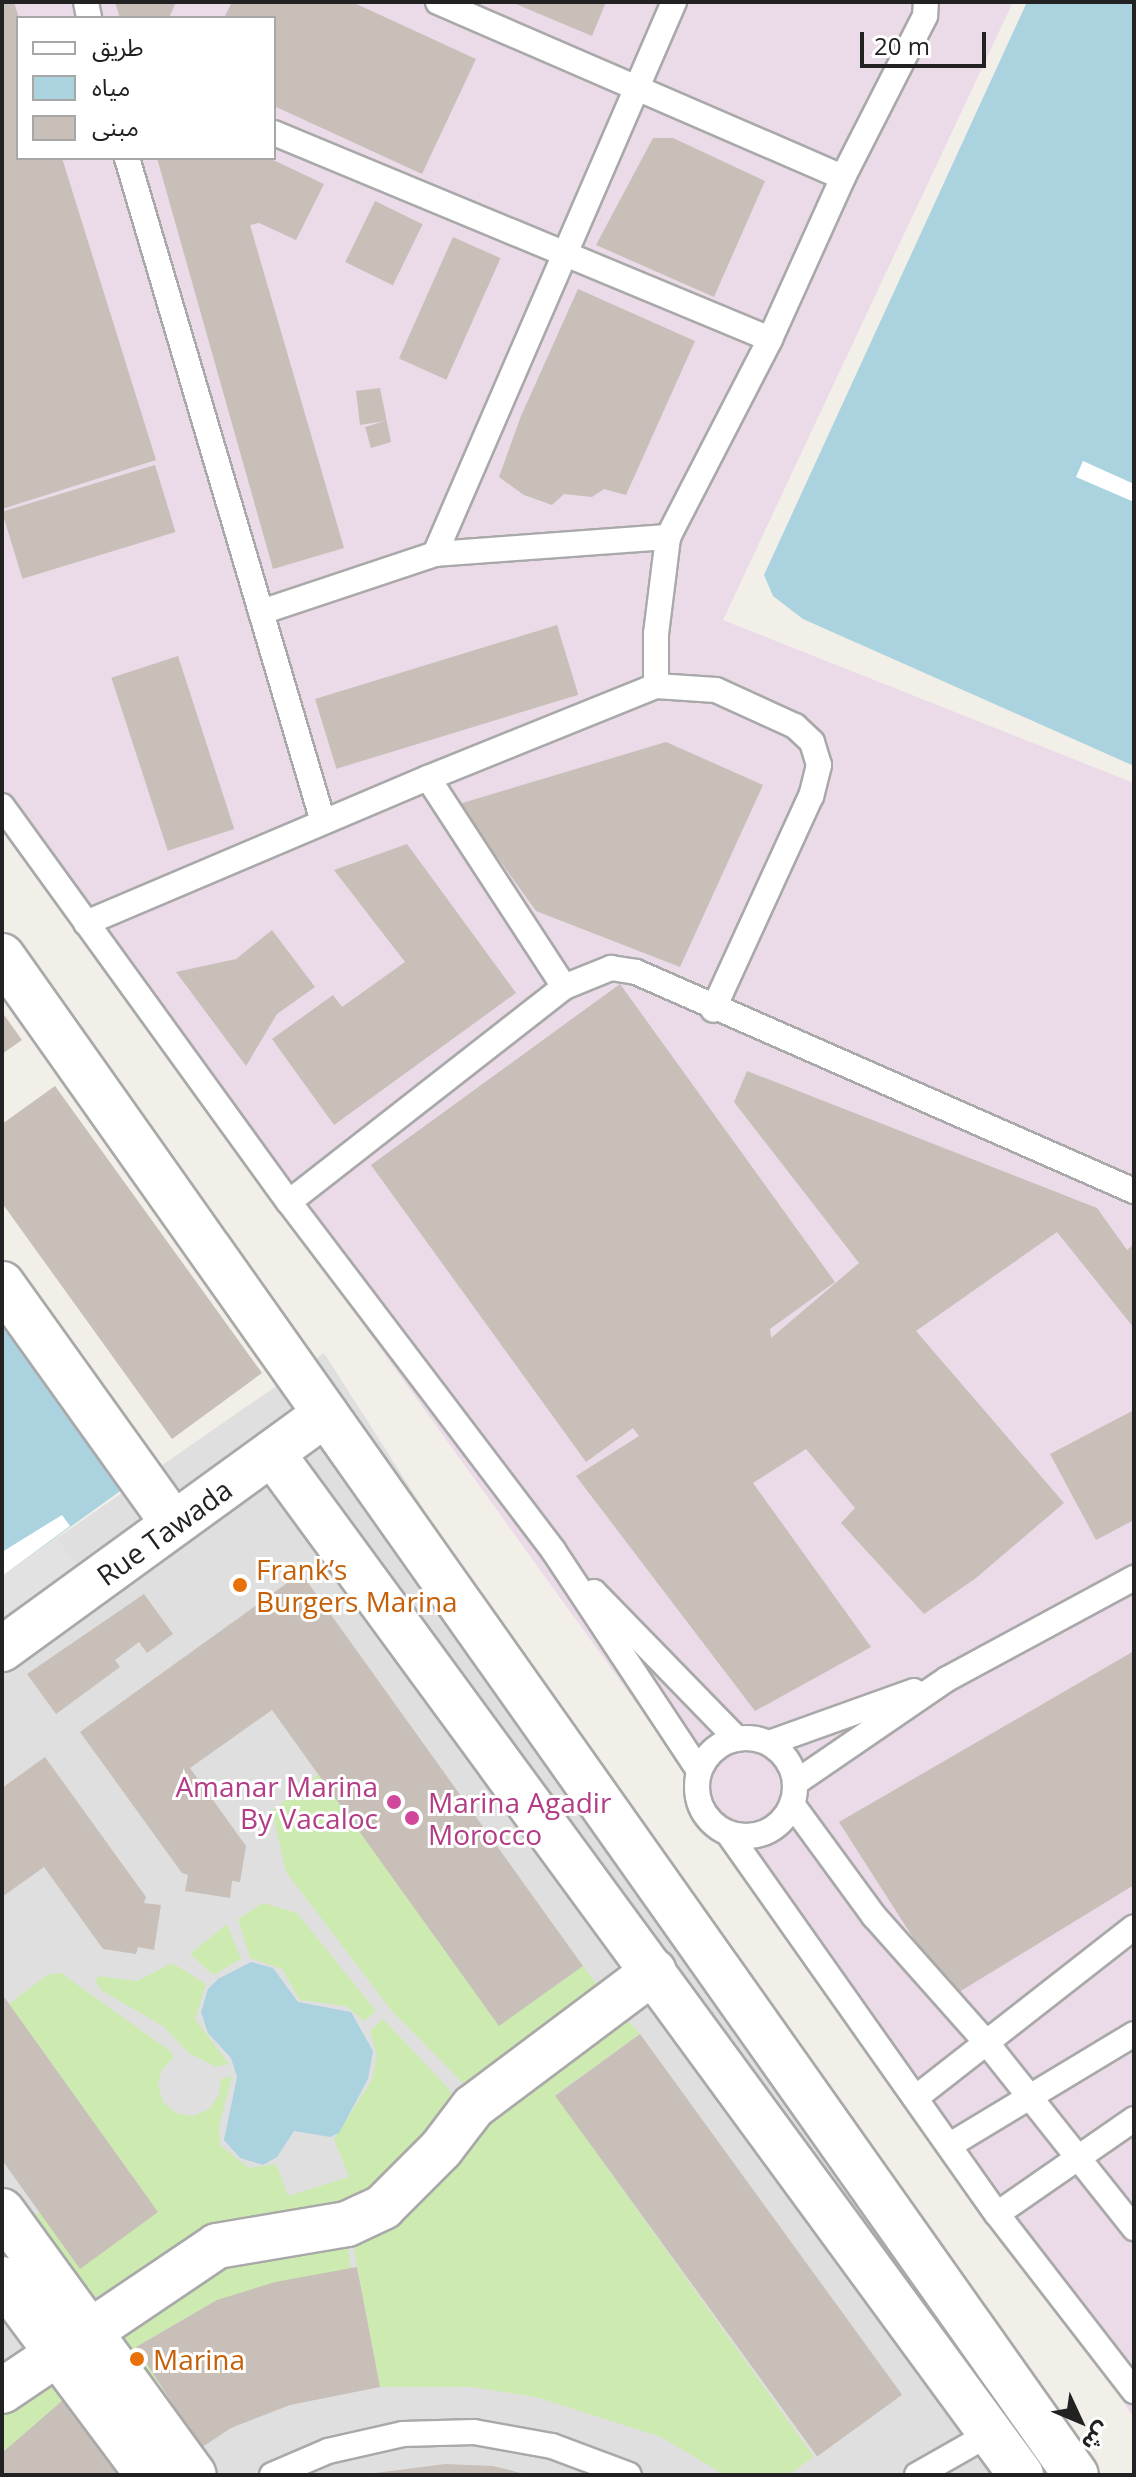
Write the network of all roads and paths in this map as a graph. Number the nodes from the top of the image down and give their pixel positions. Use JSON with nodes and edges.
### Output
{"nodes":[{"id":1,"x":438,"y":2,"type":"edge"},
{"id":2,"x":674,"y":2,"type":"edge"},
{"id":3,"x":926,"y":2,"type":"edge"},
{"id":4,"x":636,"y":90,"type":"junction"},
{"id":5,"x":276,"y":134,"type":"edge"},
{"id":6,"x":128,"y":160,"type":"edge"},
{"id":7,"x":843,"y":177,"type":"junction"},
{"id":8,"x":561,"y":253,"type":"junction"},
{"id":9,"x":770,"y":339,"type":"junction"},
{"id":10,"x":668,"y":537,"type":"junction"},
{"id":11,"x":435,"y":554,"type":"junction"},
{"id":12,"x":261,"y":612,"type":"junction"},
{"id":13,"x":656,"y":686,"type":"junction"},
{"id":14,"x":428,"y":778,"type":"junction"},
{"id":15,"x":2,"y":806,"type":"edge"},
{"id":16,"x":323,"y":822,"type":"junction"},
{"id":17,"x":86,"y":923,"type":"junction"},
{"id":18,"x":2,"y":956,"type":"edge"},
{"id":19,"x":564,"y":987,"type":"junction"},
{"id":20,"x":713,"y":1010,"type":"junction"},
{"id":21,"x":1134,"y":1191,"type":"edge"},
{"id":22,"x":289,"y":1202,"type":"junction"},
{"id":23,"x":2,"y":1284,"type":"edge"},
{"id":24,"x":326,"y":1414,"type":"junction"},
{"id":25,"x":272,"y":1453,"type":"junction"},
{"id":26,"x":174,"y":1524,"type":"junction"},
{"id":27,"x":553,"y":1550,"type":"junction"},
{"id":28,"x":1134,"y":1578,"type":"edge"},
{"id":29,"x":2,"y":1649,"type":"edge"},
{"id":30,"x":947,"y":1679,"type":"junction"},
{"id":31,"x":737,"y":1739,"type":"junction"},
{"id":32,"x":769,"y":1743,"type":"junction"},
{"id":33,"x":699,"y":1771,"type":"junction"},
{"id":34,"x":794,"y":1793,"type":"junction"},
{"id":35,"x":728,"y":1833,"type":"junction"},
{"id":36,"x":1134,"y":1927,"type":"edge"},
{"id":37,"x":654,"y":1971,"type":"junction"},
{"id":38,"x":1134,"y":2034,"type":"edge"},
{"id":39,"x":986,"y":2042,"type":"junction"},
{"id":40,"x":1029,"y":2095,"type":"junction"},
{"id":41,"x":918,"y":2096,"type":"junction"},
{"id":42,"x":1134,"y":2119,"type":"edge"},
{"id":43,"x":950,"y":2145,"type":"junction"},
{"id":44,"x":1080,"y":2158,"type":"junction"},
{"id":45,"x":2,"y":2211,"type":"edge"},
{"id":46,"x":997,"y":2214,"type":"junction"},
{"id":47,"x":1134,"y":2228,"type":"edge"},
{"id":48,"x":2,"y":2279,"type":"edge"},
{"id":49,"x":72,"y":2342,"type":"junction"},
{"id":50,"x":2,"y":2391,"type":"edge"},
{"id":51,"x":1134,"y":2391,"type":"edge"},
{"id":52,"x":1064,"y":2458,"type":"edge"},
{"id":53,"x":1006,"y":2462,"type":"edge"},
{"id":54,"x":148,"y":2475,"type":"edge"},
{"id":55,"x":194,"y":2475,"type":"edge"},
{"id":56,"x":272,"y":2475,"type":"edge"},
{"id":57,"x":629,"y":2475,"type":"edge"},
{"id":58,"x":917,"y":2475,"type":"edge"}],
"edges":[{"from":1,"to":4,"type":"lane"},
{"from":2,"to":4,"type":"lane"},
{"from":3,"to":7,"type":"lane"},
{"from":4,"to":7,"type":"lane"},
{"from":4,"to":8,"type":"lane"},
{"from":5,"to":8,"type":"lane"},
{"from":6,"to":12,"type":"lane"},
{"from":7,"to":9,"type":"lane"},
{"from":8,"to":9,"type":"lane"},
{"from":8,"to":11,"type":"lane"},
{"from":9,"to":10,"type":"lane"},
{"from":10,"to":11,"type":"lane"},
{"from":10,"to":13,"type":"lane"},
{"from":11,"to":12,"type":"lane"},
{"from":12,"to":16,"type":"lane"},
{"from":13,"to":14,"type":"lane"},
{"from":13,"to":20,"type":"lane"},
{"from":14,"to":16,"type":"lane"},
{"from":14,"to":19,"type":"lane"},
{"from":15,"to":17,"type":"lane"},
{"from":16,"to":17,"type":"lane"},
{"from":17,"to":22,"type":"lane"},
{"from":18,"to":24,"type":"street"},
{"from":19,"to":20,"type":"lane"},
{"from":19,"to":22,"type":"lane"},
{"from":20,"to":21,"type":"lane"},
{"from":22,"to":27,"type":"lane"},
{"from":23,"to":26,"type":"street"},
{"from":24,"to":25,"type":"street","name":"Rue Tawada"},
{"from":24,"to":52,"type":"street"},
{"from":25,"to":26,"type":"street","name":"Rue Tawada"},
{"from":25,"to":37,"type":"street"},
{"from":26,"to":29,"type":"street","name":"Rue Tawada"},
{"from":27,"to":31,"type":"lane"},
{"from":27,"to":33,"type":"lane"},
{"from":28,"to":30,"type":"lane"},
{"from":30,"to":32,"type":"lane"},
{"from":30,"to":34,"type":"lane"},
{"from":31,"to":32,"type":"lane"},
{"from":31,"to":33,"type":"lane"},
{"from":32,"to":34,"type":"lane"},
{"from":33,"to":35,"type":"lane"},
{"from":34,"to":35,"type":"lane"},
{"from":34,"to":39,"type":"lane"},
{"from":35,"to":41,"type":"lane"},
{"from":36,"to":39,"type":"lane"},
{"from":37,"to":49,"type":"street"},
{"from":37,"to":53,"type":"street"},
{"from":38,"to":40,"type":"lane"},
{"from":39,"to":40,"type":"lane"},
{"from":39,"to":41,"type":"lane"},
{"from":40,"to":43,"type":"lane"},
{"from":40,"to":44,"type":"lane"},
{"from":41,"to":43,"type":"lane"},
{"from":42,"to":44,"type":"lane"},
{"from":43,"to":46,"type":"lane"},
{"from":44,"to":46,"type":"lane"},
{"from":44,"to":47,"type":"lane"},
{"from":45,"to":49,"type":"street"},
{"from":46,"to":51,"type":"lane"},
{"from":48,"to":49,"type":"street"},
{"from":49,"to":50,"type":"street"},
{"from":49,"to":54,"type":"street"},
{"from":49,"to":55,"type":"street"},
{"from":52,"to":53,"type":"street"},
{"from":53,"to":58,"type":"lane"},
{"from":56,"to":57,"type":"lane"}]}
